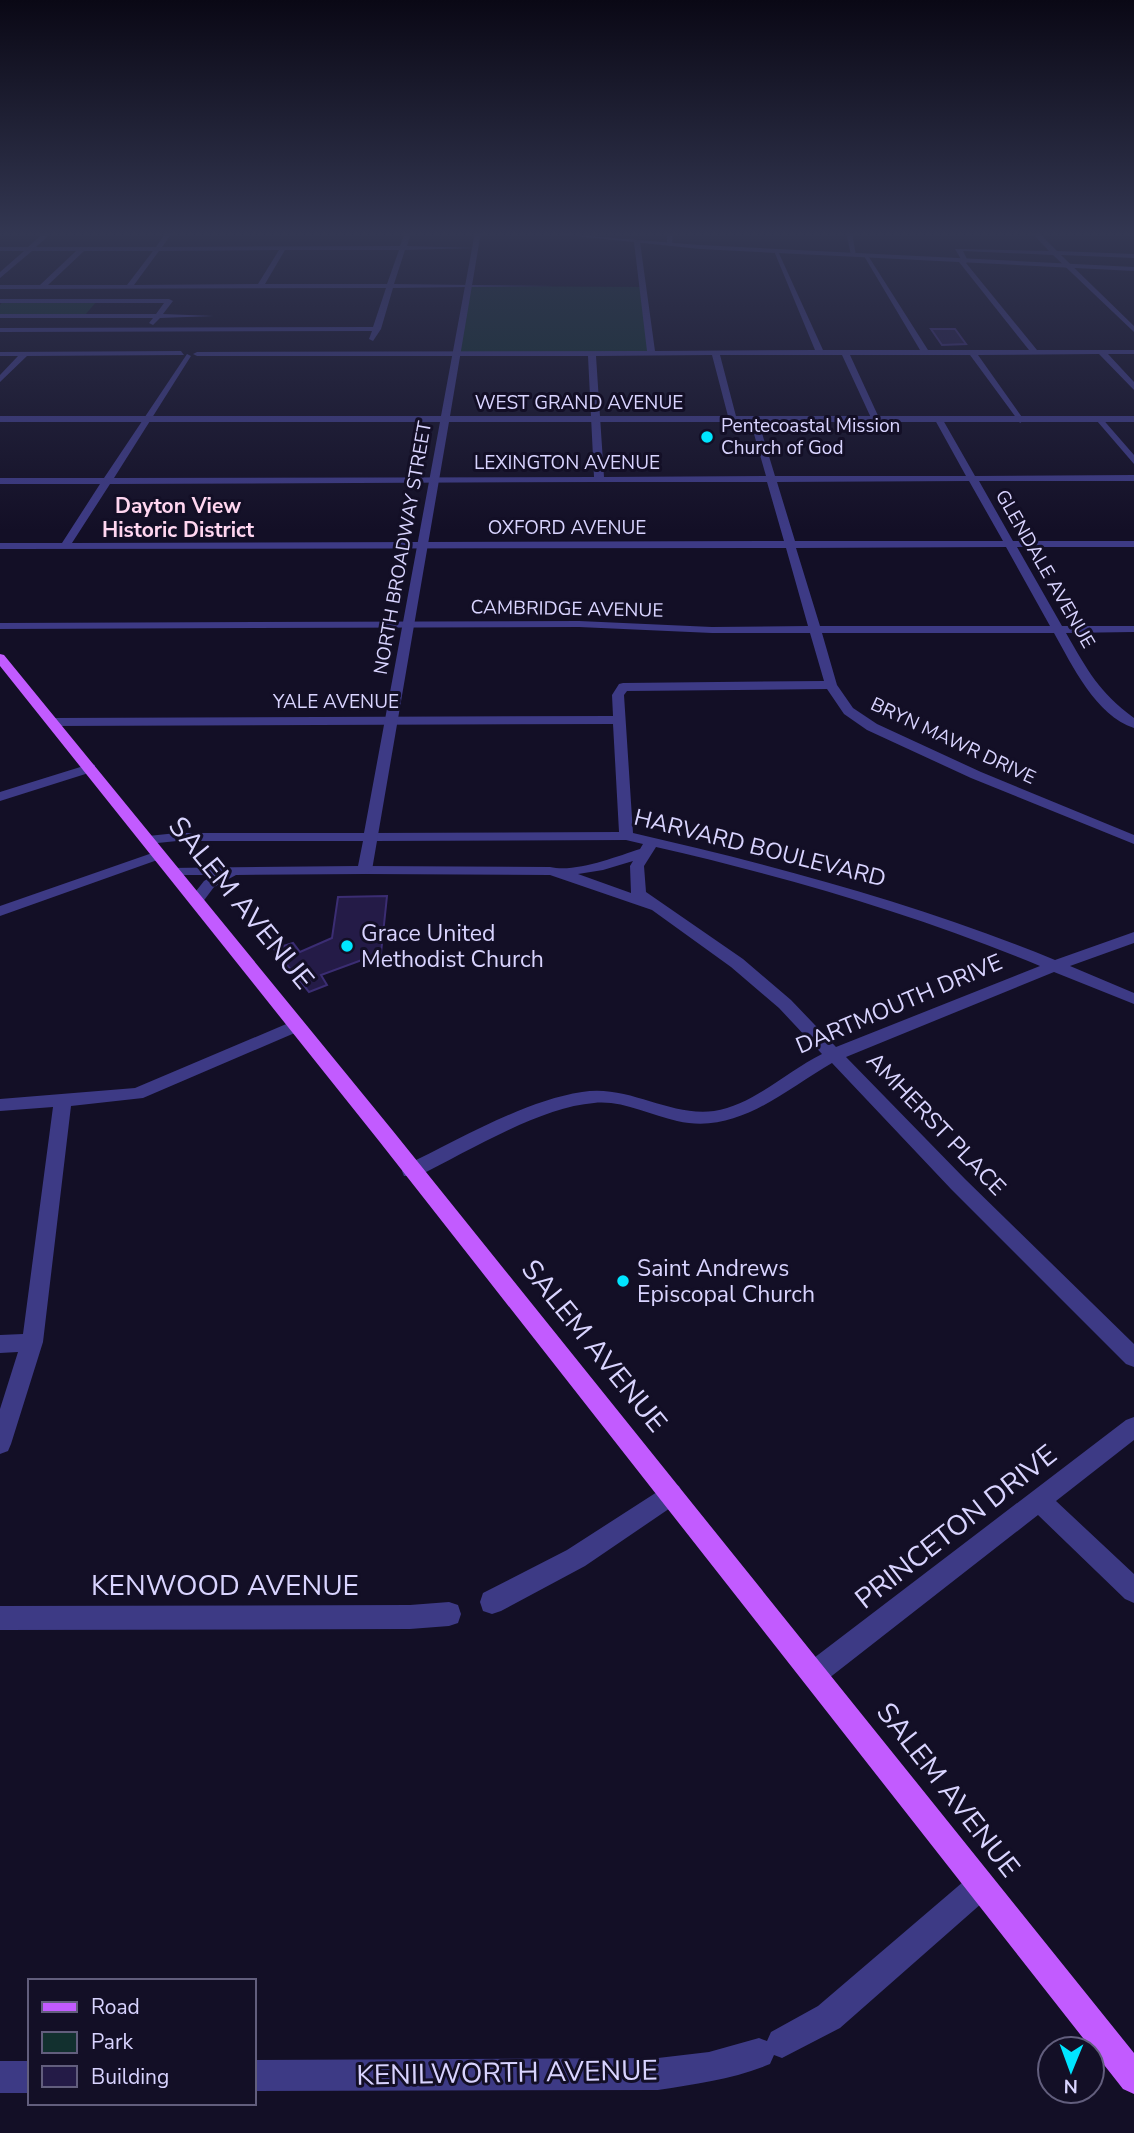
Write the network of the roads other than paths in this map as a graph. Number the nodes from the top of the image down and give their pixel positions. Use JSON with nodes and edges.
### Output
{"nodes":[{"id":1,"x":201,"y":332,"type":"edge"},
{"id":2,"x":376,"y":332,"type":"edge"},
{"id":3,"x":460,"y":332,"type":"edge"},
{"id":4,"x":648,"y":332,"type":"edge"},
{"id":5,"x":811,"y":332,"type":"edge"},
{"id":6,"x":913,"y":332,"type":"edge"},
{"id":7,"x":1019,"y":332,"type":"edge"},
{"id":8,"x":820,"y":352,"type":"junction"},
{"id":9,"x":845,"y":352,"type":"junction"},
{"id":10,"x":925,"y":352,"type":"junction"},
{"id":11,"x":972,"y":352,"type":"junction"},
{"id":12,"x":1035,"y":352,"type":"junction"},
{"id":13,"x":1101,"y":352,"type":"junction"},
{"id":14,"x":1134,"y":352,"type":"edge"},
{"id":15,"x":189,"y":353,"type":"junction"},
{"id":16,"x":369,"y":353,"type":"junction"},
{"id":17,"x":456,"y":353,"type":"junction"},
{"id":18,"x":592,"y":353,"type":"junction"},
{"id":19,"x":651,"y":353,"type":"junction"},
{"id":20,"x":715,"y":353,"type":"junction"},
{"id":21,"x":0,"y":354,"type":"edge"},
{"id":22,"x":25,"y":354,"type":"junction"},
{"id":23,"x":0,"y":380,"type":"edge"},
{"id":24,"x":1134,"y":387,"type":"edge"},
{"id":25,"x":1100,"y":419,"type":"junction"},
{"id":26,"x":1134,"y":419,"type":"edge"},
{"id":27,"x":145,"y":420,"type":"junction"},
{"id":28,"x":445,"y":420,"type":"junction"},
{"id":29,"x":733,"y":420,"type":"junction"},
{"id":30,"x":754,"y":420,"type":"junction"},
{"id":31,"x":876,"y":420,"type":"junction"},
{"id":32,"x":939,"y":420,"type":"junction"},
{"id":33,"x":1020,"y":420,"type":"junction"},
{"id":34,"x":0,"y":421,"type":"edge"},
{"id":35,"x":596,"y":421,"type":"junction"},
{"id":36,"x":1134,"y":461,"type":"edge"},
{"id":37,"x":1134,"y":478,"type":"edge"},
{"id":38,"x":771,"y":479,"type":"junction"},
{"id":39,"x":973,"y":479,"type":"junction"},
{"id":40,"x":599,"y":480,"type":"junction"},
{"id":41,"x":0,"y":481,"type":"edge"},
{"id":42,"x":107,"y":481,"type":"junction"},
{"id":43,"x":435,"y":481,"type":"junction"},
{"id":44,"x":1134,"y":544,"type":"edge"},
{"id":45,"x":790,"y":545,"type":"junction"},
{"id":46,"x":1010,"y":545,"type":"junction"},
{"id":47,"x":0,"y":546,"type":"edge"},
{"id":48,"x":65,"y":546,"type":"junction"},
{"id":49,"x":423,"y":546,"type":"junction"},
{"id":50,"x":409,"y":625,"type":"junction"},
{"id":51,"x":0,"y":626,"type":"edge"},
{"id":52,"x":1059,"y":629,"type":"junction"},
{"id":53,"x":1134,"y":629,"type":"edge"},
{"id":54,"x":815,"y":630,"type":"junction"},
{"id":55,"x":0,"y":658,"type":"edge"},
{"id":56,"x":831,"y":685,"type":"junction"},
{"id":57,"x":619,"y":715,"type":"junction"},
{"id":58,"x":391,"y":721,"type":"junction"},
{"id":59,"x":51,"y":722,"type":"junction"},
{"id":60,"x":1134,"y":724,"type":"edge"},
{"id":61,"x":90,"y":768,"type":"junction"},
{"id":62,"x":0,"y":797,"type":"edge"},
{"id":63,"x":626,"y":836,"type":"junction"},
{"id":64,"x":372,"y":837,"type":"junction"},
{"id":65,"x":1134,"y":840,"type":"edge"},
{"id":66,"x":153,"y":848,"type":"junction"},
{"id":67,"x":648,"y":848,"type":"junction"},
{"id":68,"x":365,"y":870,"type":"junction"},
{"id":69,"x":172,"y":871,"type":"junction"},
{"id":70,"x":233,"y":871,"type":"junction"},
{"id":71,"x":559,"y":872,"type":"junction"},
{"id":72,"x":197,"y":900,"type":"junction"},
{"id":73,"x":653,"y":907,"type":"junction"},
{"id":74,"x":0,"y":911,"type":"edge"},
{"id":75,"x":1134,"y":937,"type":"edge"},
{"id":76,"x":1054,"y":966,"type":"junction"},
{"id":77,"x":1134,"y":999,"type":"edge"},
{"id":78,"x":298,"y":1025,"type":"junction"},
{"id":79,"x":835,"y":1054,"type":"junction"},
{"id":80,"x":63,"y":1099,"type":"junction"},
{"id":81,"x":0,"y":1105,"type":"edge"},
{"id":82,"x":411,"y":1171,"type":"junction"},
{"id":83,"x":32,"y":1342,"type":"junction"},
{"id":84,"x":0,"y":1344,"type":"edge"},
{"id":85,"x":1134,"y":1358,"type":"edge"},
{"id":86,"x":1134,"y":1427,"type":"edge"},
{"id":87,"x":0,"y":1444,"type":"edge"},
{"id":88,"x":671,"y":1494,"type":"junction"},
{"id":89,"x":1039,"y":1500,"type":"junction"},
{"id":90,"x":1134,"y":1591,"type":"edge"},
{"id":91,"x":492,"y":1602,"type":"dead end"},
{"id":92,"x":449,"y":1614,"type":"dead end"},
{"id":93,"x":0,"y":1618,"type":"edge"},
{"id":94,"x":815,"y":1673,"type":"junction"},
{"id":95,"x":980,"y":1886,"type":"junction"},
{"id":96,"x":256,"y":2076,"type":"edge"},
{"id":97,"x":0,"y":2077,"type":"edge"},
{"id":98,"x":28,"y":2077,"type":"edge"},
{"id":99,"x":1134,"y":2078,"type":"edge"}],
"edges":[{"from":1,"to":15,"type":"street"},
{"from":2,"to":16,"type":"street"},
{"from":3,"to":17,"type":"street","name":"NORTH BROADWAY STREET"},
{"from":4,"to":19,"type":"street"},
{"from":5,"to":8,"type":"street"},
{"from":6,"to":10,"type":"street"},
{"from":7,"to":12,"type":"street"},
{"from":8,"to":9,"type":"street"},
{"from":8,"to":20,"type":"street"},
{"from":9,"to":10,"type":"street"},
{"from":9,"to":31,"type":"street"},
{"from":10,"to":11,"type":"street"},
{"from":11,"to":12,"type":"street"},
{"from":11,"to":33,"type":"street"},
{"from":12,"to":13,"type":"street"},
{"from":13,"to":14,"type":"street"},
{"from":13,"to":24,"type":"street"},
{"from":15,"to":16,"type":"street"},
{"from":15,"to":22,"type":"street"},
{"from":15,"to":27,"type":"street"},
{"from":16,"to":17,"type":"street"},
{"from":17,"to":18,"type":"street"},
{"from":17,"to":28,"type":"street","name":"NORTH BROADWAY STREET"},
{"from":18,"to":19,"type":"street"},
{"from":18,"to":35,"type":"street"},
{"from":19,"to":20,"type":"street"},
{"from":20,"to":29,"type":"street"},
{"from":21,"to":22,"type":"street"},
{"from":22,"to":23,"type":"street"},
{"from":25,"to":26,"type":"street","name":"WEST GRAND AVENUE"},
{"from":25,"to":33,"type":"street","name":"WEST GRAND AVENUE"},
{"from":25,"to":36,"type":"street"},
{"from":27,"to":28,"type":"street","name":"WEST GRAND AVENUE"},
{"from":27,"to":34,"type":"street","name":"WEST GRAND AVENUE"},
{"from":27,"to":42,"type":"street"},
{"from":28,"to":35,"type":"street","name":"WEST GRAND AVENUE"},
{"from":28,"to":43,"type":"street","name":"NORTH BROADWAY STREET"},
{"from":29,"to":30,"type":"street","name":"WEST GRAND AVENUE"},
{"from":29,"to":35,"type":"street","name":"WEST GRAND AVENUE"},
{"from":30,"to":31,"type":"street","name":"WEST GRAND AVENUE"},
{"from":30,"to":38,"type":"street","name":"BRYN MAWR DRIVE"},
{"from":31,"to":32,"type":"street","name":"WEST GRAND AVENUE"},
{"from":32,"to":33,"type":"street","name":"WEST GRAND AVENUE"},
{"from":32,"to":39,"type":"street","name":"GLENDALE AVENUE"},
{"from":35,"to":40,"type":"street"},
{"from":37,"to":39,"type":"street","name":"LEXINGTON AVENUE"},
{"from":38,"to":39,"type":"street","name":"LEXINGTON AVENUE"},
{"from":38,"to":40,"type":"street","name":"LEXINGTON AVENUE"},
{"from":38,"to":45,"type":"street","name":"BRYN MAWR DRIVE"},
{"from":39,"to":46,"type":"street","name":"GLENDALE AVENUE"},
{"from":40,"to":43,"type":"street","name":"LEXINGTON AVENUE"},
{"from":41,"to":42,"type":"street","name":"LEXINGTON AVENUE"},
{"from":42,"to":43,"type":"street","name":"LEXINGTON AVENUE"},
{"from":42,"to":48,"type":"street"},
{"from":43,"to":49,"type":"street","name":"NORTH BROADWAY STREET"},
{"from":44,"to":46,"type":"street","name":"OXFORD AVENUE"},
{"from":45,"to":46,"type":"street","name":"OXFORD AVENUE"},
{"from":45,"to":49,"type":"street","name":"OXFORD AVENUE"},
{"from":45,"to":54,"type":"street","name":"BRYN MAWR DRIVE"},
{"from":46,"to":52,"type":"street","name":"GLENDALE AVENUE"},
{"from":47,"to":48,"type":"street","name":"OXFORD AVENUE"},
{"from":48,"to":49,"type":"street","name":"OXFORD AVENUE"},
{"from":49,"to":50,"type":"street","name":"NORTH BROADWAY STREET"},
{"from":50,"to":51,"type":"street","name":"CAMBRIDGE AVENUE"},
{"from":50,"to":54,"type":"street","name":"CAMBRIDGE AVENUE"},
{"from":50,"to":58,"type":"street","name":"NORTH BROADWAY STREET"},
{"from":52,"to":53,"type":"street","name":"CAMBRIDGE AVENUE"},
{"from":52,"to":54,"type":"street","name":"CAMBRIDGE AVENUE"},
{"from":52,"to":60,"type":"street","name":"GLENDALE AVENUE"},
{"from":54,"to":56,"type":"street","name":"BRYN MAWR DRIVE"},
{"from":55,"to":59,"type":"main road","name":"SALEM AVENUE"},
{"from":56,"to":57,"type":"street"},
{"from":56,"to":65,"type":"street","name":"BRYN MAWR DRIVE"},
{"from":57,"to":58,"type":"street","name":"YALE AVENUE"},
{"from":57,"to":63,"type":"street"},
{"from":58,"to":59,"type":"street","name":"YALE AVENUE"},
{"from":58,"to":64,"type":"street","name":"NORTH BROADWAY STREET"},
{"from":59,"to":61,"type":"main road","name":"SALEM AVENUE"},
{"from":61,"to":62,"type":"street"},
{"from":61,"to":66,"type":"main road","name":"SALEM AVENUE"},
{"from":63,"to":64,"type":"street","name":"HARVARD BOULEVARD"},
{"from":63,"to":67,"type":"street","name":"HARVARD BOULEVARD"},
{"from":64,"to":66,"type":"street","name":"HARVARD BOULEVARD"},
{"from":64,"to":68,"type":"street","name":"NORTH BROADWAY STREET"},
{"from":66,"to":69,"type":"main road","name":"SALEM AVENUE"},
{"from":66,"to":74,"type":"street"},
{"from":67,"to":71,"type":"street","name":"HARVARD BOULEVARD"},
{"from":67,"to":73,"type":"street","name":"AMHERST PLACE"},
{"from":67,"to":76,"type":"street","name":"HARVARD BOULEVARD"},
{"from":68,"to":70,"type":"street","name":"HARVARD BOULEVARD"},
{"from":68,"to":71,"type":"street","name":"HARVARD BOULEVARD"},
{"from":69,"to":70,"type":"street","name":"HARVARD BOULEVARD"},
{"from":69,"to":72,"type":"main road","name":"SALEM AVENUE"},
{"from":70,"to":72,"type":"street"},
{"from":71,"to":73,"type":"street","name":"HARVARD BOULEVARD"},
{"from":72,"to":78,"type":"main road","name":"SALEM AVENUE"},
{"from":73,"to":79,"type":"street","name":"AMHERST PLACE"},
{"from":75,"to":76,"type":"street","name":"DARTMOUTH DRIVE"},
{"from":76,"to":77,"type":"street","name":"HARVARD BOULEVARD"},
{"from":76,"to":79,"type":"street","name":"DARTMOUTH DRIVE"},
{"from":78,"to":80,"type":"street"},
{"from":78,"to":82,"type":"main road","name":"SALEM AVENUE"},
{"from":79,"to":82,"type":"street","name":"DARTMOUTH DRIVE"},
{"from":79,"to":85,"type":"street","name":"AMHERST PLACE"},
{"from":80,"to":81,"type":"street"},
{"from":80,"to":83,"type":"street"},
{"from":82,"to":88,"type":"main road","name":"SALEM AVENUE"},
{"from":83,"to":84,"type":"street"},
{"from":83,"to":87,"type":"street"},
{"from":86,"to":89,"type":"street","name":"PRINCETON DRIVE"},
{"from":88,"to":91,"type":"street"},
{"from":88,"to":94,"type":"main road","name":"SALEM AVENUE"},
{"from":89,"to":90,"type":"street"},
{"from":89,"to":94,"type":"street","name":"PRINCETON DRIVE"},
{"from":92,"to":93,"type":"street","name":"KENWOOD AVENUE"},
{"from":94,"to":95,"type":"main road","name":"SALEM AVENUE"},
{"from":95,"to":96,"type":"street","name":"KENILWORTH AVENUE"},
{"from":95,"to":99,"type":"main road","name":"SALEM AVENUE"},
{"from":97,"to":98,"type":"street"}]}
